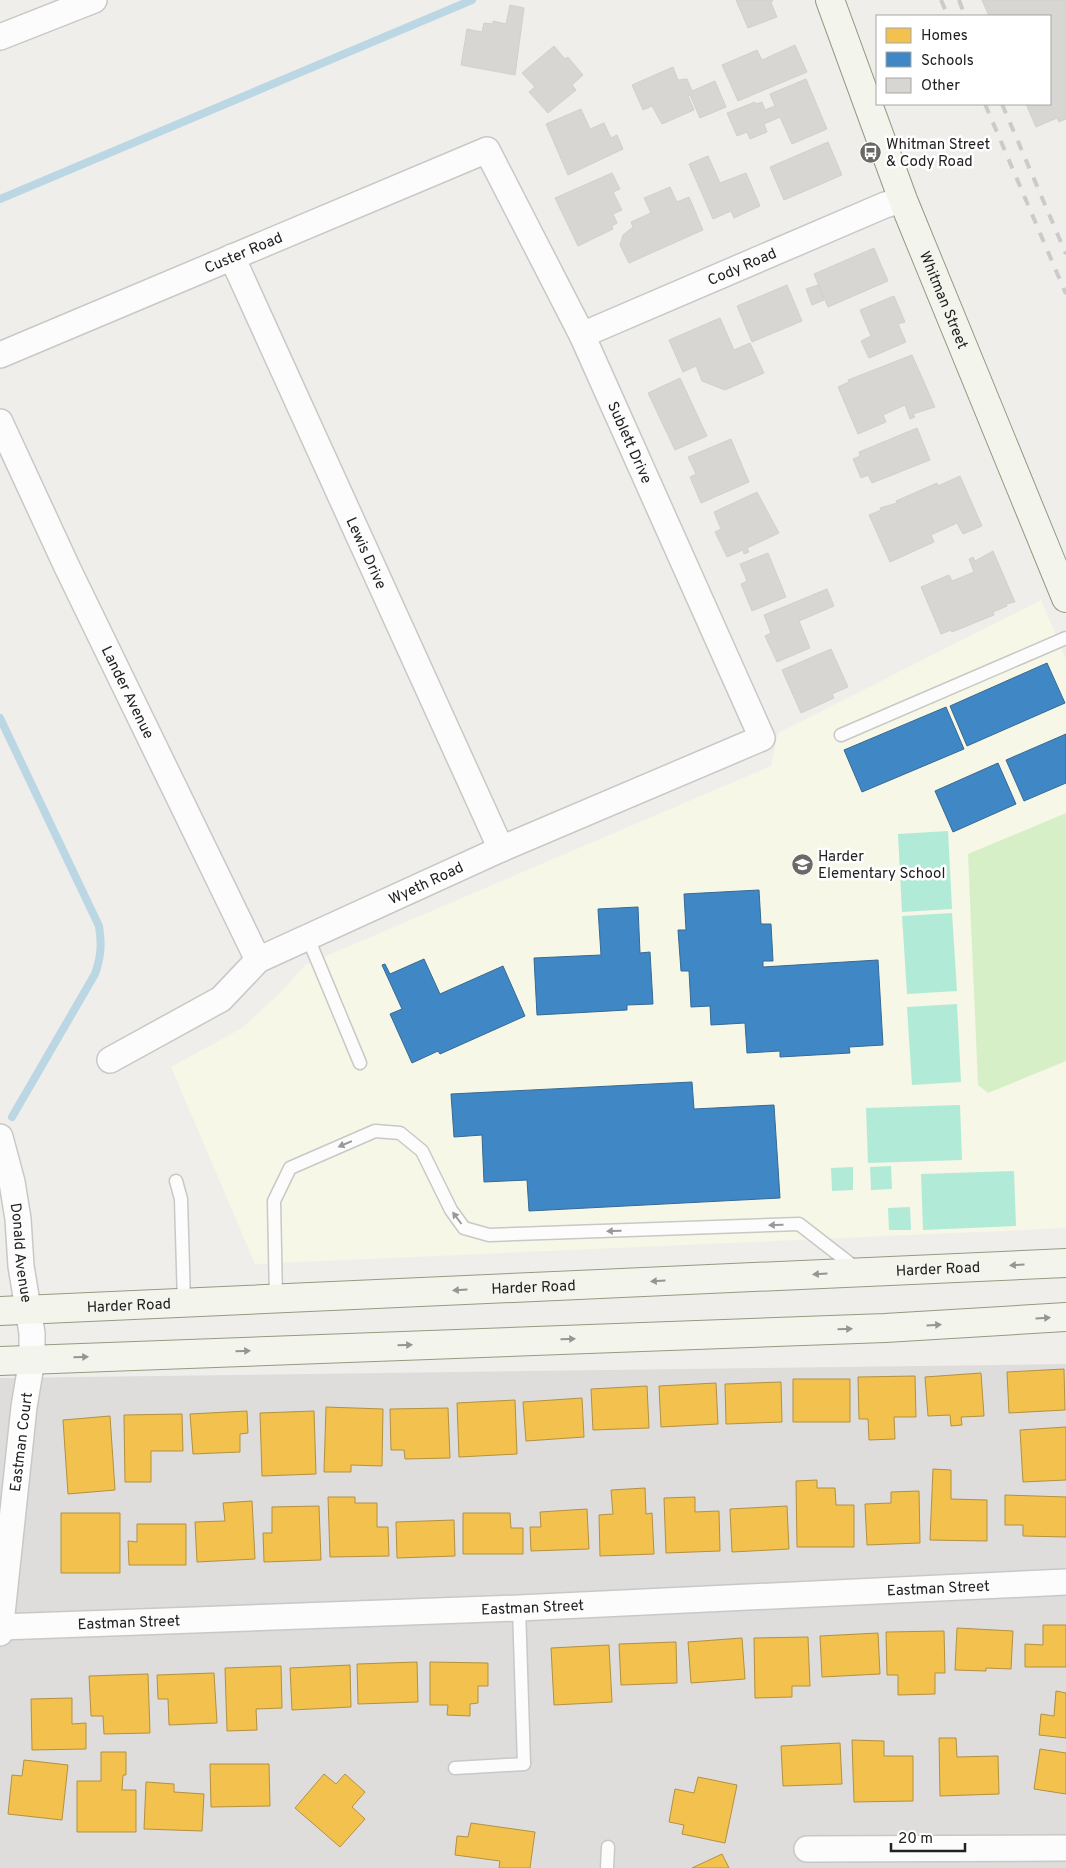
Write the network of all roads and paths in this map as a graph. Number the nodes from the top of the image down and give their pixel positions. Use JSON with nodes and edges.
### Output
{"nodes":[{"id":1,"x":94,"y":0,"type":"edge"},
{"id":2,"x":830,"y":0,"type":"edge"},
{"id":3,"x":0,"y":37,"type":"edge"},
{"id":4,"x":487,"y":150,"type":"joint"},
{"id":5,"x":903,"y":200,"type":"junction"},
{"id":6,"x":232,"y":257,"type":"junction"},
{"id":7,"x":582,"y":335,"type":"junction"},
{"id":8,"x":0,"y":355,"type":"edge"},
{"id":9,"x":0,"y":422,"type":"edge"},
{"id":10,"x":1066,"y":598,"type":"edge"},
{"id":11,"x":1066,"y":638,"type":"edge"},
{"id":12,"x":841,"y":735,"type":"dead end"},
{"id":13,"x":762,"y":738,"type":"joint"},
{"id":14,"x":501,"y":849,"type":"junction"},
{"id":15,"x":308,"y":938,"type":"junction"},
{"id":16,"x":258,"y":960,"type":"junction"},
{"id":17,"x":110,"y":1060,"type":"dead end"},
{"id":18,"x":360,"y":1063,"type":"dead end"},
{"id":19,"x":0,"y":1137,"type":"edge"},
{"id":20,"x":176,"y":1181,"type":"dead end"},
{"id":21,"x":1066,"y":1263,"type":"edge"},
{"id":22,"x":861,"y":1272,"type":"junction"},
{"id":23,"x":276,"y":1299,"type":"junction"},
{"id":24,"x":184,"y":1303,"type":"junction"},
{"id":25,"x":28,"y":1310,"type":"junction"},
{"id":26,"x":0,"y":1311,"type":"edge"},
{"id":27,"x":1066,"y":1317,"type":"edge"},
{"id":28,"x":32,"y":1359,"type":"junction"},
{"id":29,"x":0,"y":1361,"type":"edge"},
{"id":30,"x":1066,"y":1582,"type":"edge"},
{"id":31,"x":519,"y":1608,"type":"junction"},
{"id":32,"x":1,"y":1630,"type":"edge"},
{"id":33,"x":455,"y":1768,"type":"dead end"},
{"id":34,"x":608,"y":1847,"type":"dead end"},
{"id":35,"x":1066,"y":1848,"type":"edge"},
{"id":36,"x":807,"y":1849,"type":"dead end"},
{"id":37,"x":607,"y":1868,"type":"edge"}],
"edges":[{"from":1,"to":3,"type":"street"},
{"from":2,"to":5,"type":"main road","name":"Whitman Street"},
{"from":4,"to":6,"type":"street","name":"Custer Road"},
{"from":4,"to":7,"type":"street","name":"Sublett Drive"},
{"from":5,"to":7,"type":"street","name":"Cody Road"},
{"from":5,"to":10,"type":"main road","name":"Whitman Street"},
{"from":6,"to":8,"type":"street","name":"Custer Road"},
{"from":6,"to":14,"type":"street","name":"Lewis Drive"},
{"from":7,"to":13,"type":"street","name":"Sublett Drive"},
{"from":9,"to":16,"type":"street","name":"Lander Avenue"},
{"from":11,"to":12,"type":"lane"},
{"from":13,"to":14,"type":"street","name":"Wyeth Road"},
{"from":14,"to":15,"type":"street","name":"Wyeth Road"},
{"from":15,"to":16,"type":"street","name":"Wyeth Road"},
{"from":15,"to":18,"type":"lane"},
{"from":16,"to":17,"type":"street","name":"Wyeth Road"},
{"from":19,"to":25,"type":"street","name":"Donald Avenue"},
{"from":20,"to":24,"type":"lane"},
{"from":21,"to":22,"type":"main road","name":"Harder Road","one_way":true},
{"from":22,"to":23,"type":"main road","name":"Harder Road","one_way":true},
{"from":22,"to":23,"type":"lane","one_way":true},
{"from":23,"to":24,"type":"main road","name":"Harder Road"},
{"from":24,"to":25,"type":"main road","name":"Harder Road"},
{"from":25,"to":26,"type":"main road","name":"Harder Road"},
{"from":25,"to":28,"type":"street","name":"Eastman Court"},
{"from":28,"to":27,"type":"main road","one_way":true},
{"from":28,"to":29,"type":"main road"},
{"from":28,"to":32,"type":"street","name":"Eastman Court"},
{"from":30,"to":31,"type":"street","name":"Eastman Street"},
{"from":31,"to":32,"type":"street","name":"Eastman Street"},
{"from":31,"to":33,"type":"lane"},
{"from":34,"to":37,"type":"lane"},
{"from":35,"to":36,"type":"street"}]}
